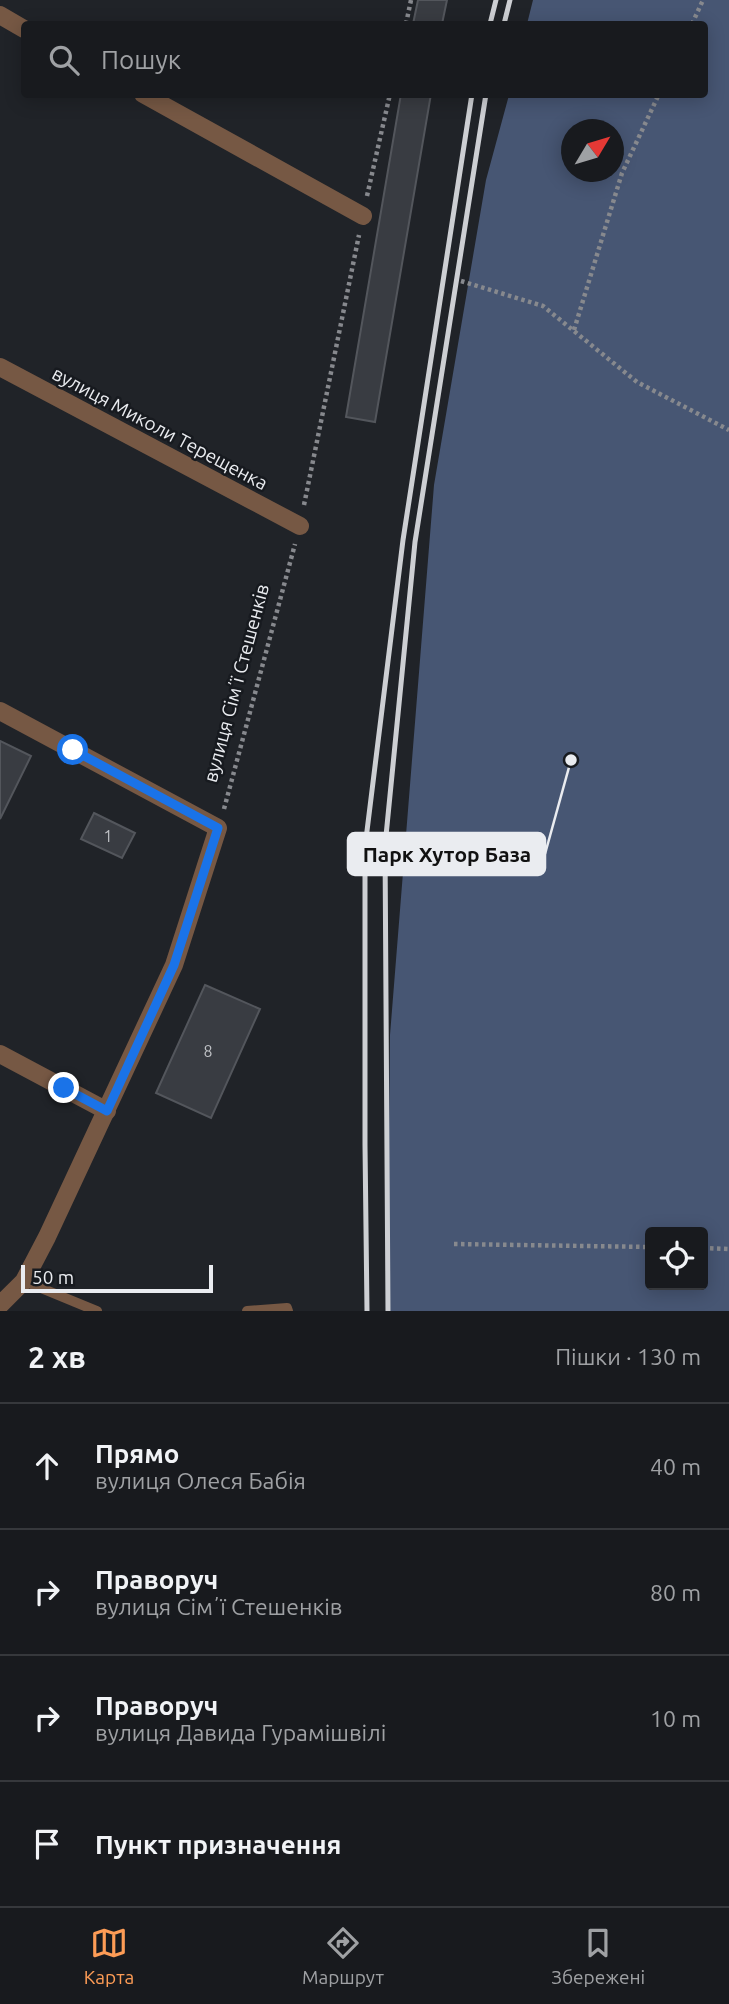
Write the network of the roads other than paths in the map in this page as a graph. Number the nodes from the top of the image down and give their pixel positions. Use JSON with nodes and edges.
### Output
{"nodes":[{"id":1,"x":0,"y":15,"type":"edge"},
{"id":2,"x":21,"y":27,"type":"edge"},
{"id":3,"x":150,"y":98,"type":"edge"},
{"id":4,"x":363,"y":216,"type":"road end"},
{"id":5,"x":0,"y":367,"type":"edge"},
{"id":6,"x":300,"y":526,"type":"road end"},
{"id":7,"x":0,"y":711,"type":"edge"},
{"id":8,"x":0,"y":1054,"type":"edge"},
{"id":9,"x":107,"y":1111,"type":"junction"},
{"id":10,"x":23,"y":1281,"type":"junction"},
{"id":11,"x":0,"y":1305,"type":"edge"},
{"id":12,"x":97,"y":1311,"type":"edge"},
{"id":13,"x":247,"y":1311,"type":"edge"},
{"id":14,"x":288,"y":1311,"type":"edge"}],
"edges":[{"from":1,"to":2,"type":"street"},
{"from":3,"to":4,"type":"street"},
{"from":5,"to":6,"type":"street","name":"вулиця Миколи Терещенка"},
{"from":7,"to":9,"type":"street"},
{"from":8,"to":9,"type":"street"},
{"from":9,"to":10,"type":"street"},
{"from":10,"to":11,"type":"street"},
{"from":10,"to":12,"type":"lane"},
{"from":13,"to":14,"type":"lane"}]}
